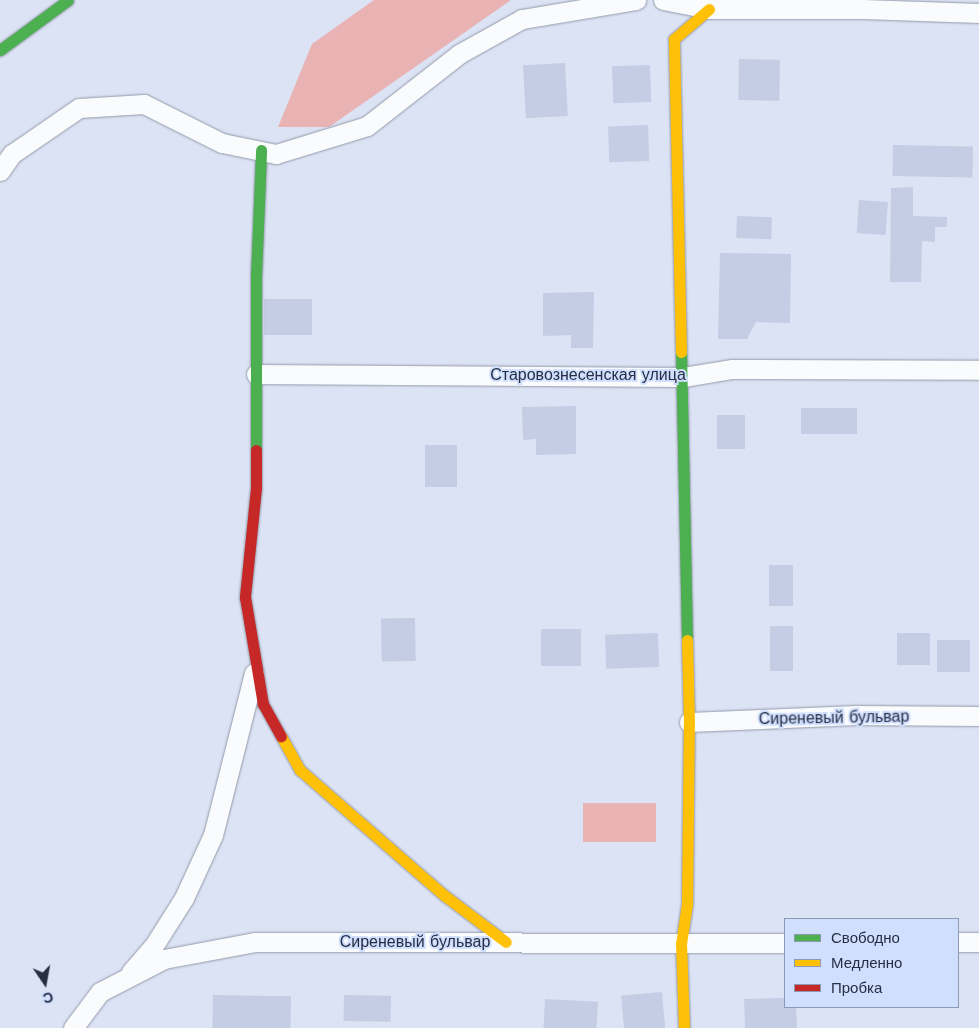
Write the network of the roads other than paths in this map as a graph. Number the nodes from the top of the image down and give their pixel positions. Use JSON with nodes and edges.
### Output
{"nodes":[{"id":1,"x":68,"y":0,"type":"edge"},
{"id":2,"x":636,"y":0,"type":"edge"},
{"id":3,"x":663,"y":0,"type":"edge"},
{"id":4,"x":709,"y":9,"type":"junction"},
{"id":5,"x":979,"y":13,"type":"edge"},
{"id":6,"x":0,"y":50,"type":"edge"},
{"id":7,"x":260,"y":150,"type":"junction"},
{"id":8,"x":0,"y":171,"type":"edge"},
{"id":9,"x":979,"y":370,"type":"edge"},
{"id":10,"x":256,"y":374,"type":"junction"},
{"id":11,"x":682,"y":378,"type":"junction"},
{"id":12,"x":256,"y":662,"type":"junction"},
{"id":13,"x":979,"y":716,"type":"edge"},
{"id":14,"x":689,"y":722,"type":"junction"},
{"id":15,"x":506,"y":942,"type":"junction"},
{"id":16,"x":959,"y":942,"type":"edge"},
{"id":17,"x":979,"y":942,"type":"edge"},
{"id":18,"x":784,"y":943,"type":"edge"},
{"id":19,"x":681,"y":944,"type":"junction"},
{"id":20,"x":122,"y":981,"type":"junction"},
{"id":21,"x":73,"y":1028,"type":"edge"},
{"id":22,"x":684,"y":1028,"type":"edge"}],
"edges":[{"from":1,"to":6,"type":"street"},
{"from":2,"to":7,"type":"street"},
{"from":3,"to":4,"type":"street"},
{"from":4,"to":5,"type":"street"},
{"from":4,"to":11,"type":"street"},
{"from":7,"to":8,"type":"street"},
{"from":7,"to":10,"type":"street"},
{"from":9,"to":11,"type":"street","name":"Старовознесенская улица"},
{"from":10,"to":11,"type":"street","name":"Старовознесенская улица"},
{"from":10,"to":12,"type":"street"},
{"from":11,"to":14,"type":"street"},
{"from":12,"to":15,"type":"street"},
{"from":12,"to":20,"type":"street"},
{"from":13,"to":14,"type":"street","name":"Сиреневый бульвар"},
{"from":14,"to":19,"type":"street"},
{"from":15,"to":19,"type":"street","name":"Сиреневый бульвар"},
{"from":15,"to":20,"type":"street","name":"Сиреневый бульвар"},
{"from":16,"to":17,"type":"street"},
{"from":18,"to":19,"type":"street","name":"Сиреневый бульвар"},
{"from":19,"to":22,"type":"street"},
{"from":20,"to":21,"type":"street","name":"Сиреневый бульвар"}]}
